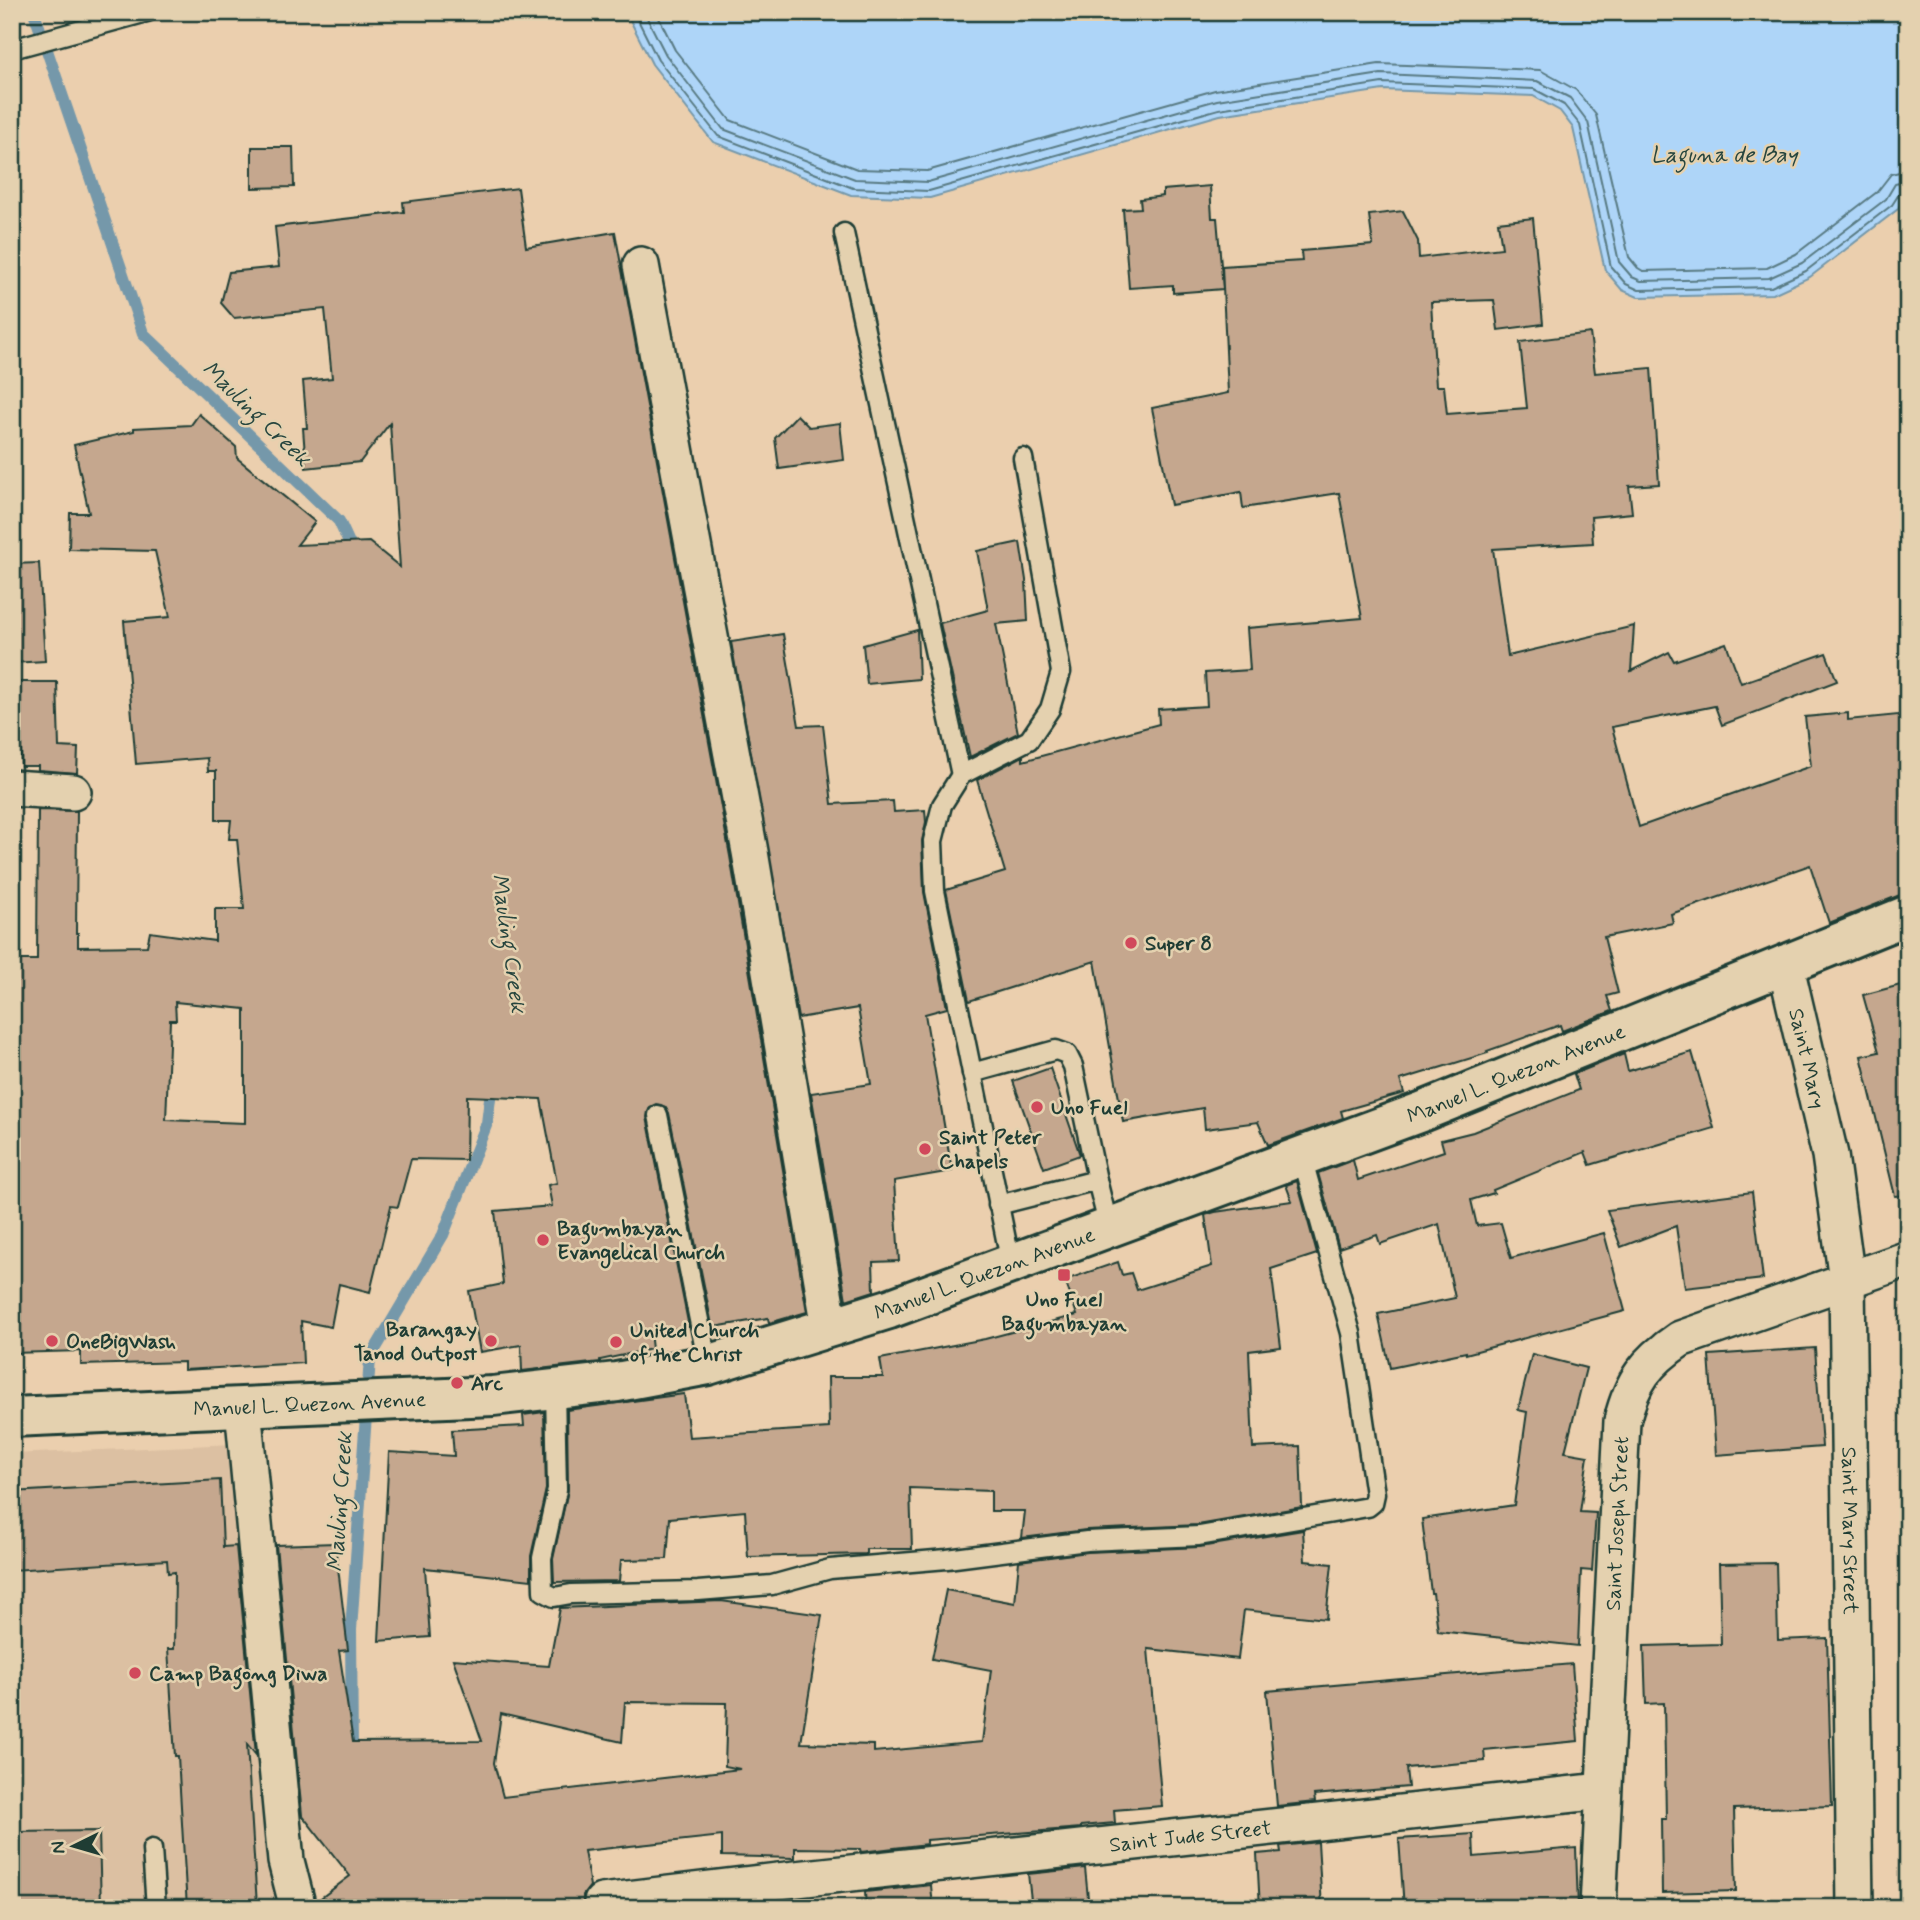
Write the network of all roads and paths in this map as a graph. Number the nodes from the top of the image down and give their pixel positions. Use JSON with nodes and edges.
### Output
{"nodes":[{"id":1,"x":147,"y":12,"type":"edge"},
{"id":2,"x":12,"y":49,"type":"edge"},
{"id":3,"x":844,"y":233,"type":"dead end"},
{"id":4,"x":641,"y":265,"type":"dead end"},
{"id":5,"x":1023,"y":458,"type":"dead end"},
{"id":6,"x":961,"y":775,"type":"junction"},
{"id":7,"x":12,"y":788,"type":"edge"},
{"id":8,"x":73,"y":792,"type":"dead end"},
{"id":9,"x":1908,"y":915,"type":"edge"},
{"id":10,"x":1785,"y":963,"type":"junction"},
{"id":11,"x":972,"y":1073,"type":"junction"},
{"id":12,"x":658,"y":1115,"type":"dead end"},
{"id":13,"x":1830,"y":1155,"type":"joint"},
{"id":14,"x":1302,"y":1157,"type":"junction"},
{"id":15,"x":1097,"y":1180,"type":"junction"},
{"id":16,"x":998,"y":1205,"type":"junction"},
{"id":17,"x":1109,"y":1228,"type":"junction"},
{"id":18,"x":1908,"y":1259,"type":"edge"},
{"id":19,"x":1011,"y":1264,"type":"junction"},
{"id":20,"x":1847,"y":1280,"type":"junction"},
{"id":21,"x":831,"y":1328,"type":"junction"},
{"id":22,"x":708,"y":1365,"type":"junction"},
{"id":23,"x":555,"y":1389,"type":"junction"},
{"id":24,"x":254,"y":1407,"type":"junction"},
{"id":25,"x":12,"y":1417,"type":"edge"},
{"id":26,"x":1602,"y":1791,"type":"junction"},
{"id":27,"x":152,"y":1849,"type":"dead end"},
{"id":28,"x":782,"y":1894,"type":"edge"},
{"id":29,"x":603,"y":1902,"type":"dead end"},
{"id":30,"x":156,"y":1908,"type":"edge"},
{"id":31,"x":298,"y":1908,"type":"edge"},
{"id":32,"x":1598,"y":1908,"type":"edge"},
{"id":33,"x":1854,"y":1908,"type":"edge"}],
"edges":[{"from":1,"to":2,"type":"lane"},
{"from":3,"to":6,"type":"lane"},
{"from":4,"to":21,"type":"street"},
{"from":5,"to":6,"type":"lane"},
{"from":6,"to":11,"type":"lane"},
{"from":7,"to":8,"type":"street"},
{"from":9,"to":10,"type":"main road","name":"Manuel L. Quezon Avenue"},
{"from":10,"to":13,"type":"street","name":"Saint Mary"},
{"from":10,"to":14,"type":"main road","name":"Manuel L. Quezon Avenue"},
{"from":11,"to":15,"type":"lane"},
{"from":11,"to":16,"type":"lane"},
{"from":12,"to":22,"type":"lane"},
{"from":13,"to":20,"type":"street","name":"Saint Mary Street"},
{"from":14,"to":17,"type":"main road","name":"Manuel L. Quezon Avenue"},
{"from":14,"to":23,"type":"lane"},
{"from":15,"to":16,"type":"lane"},
{"from":15,"to":17,"type":"lane"},
{"from":16,"to":19,"type":"lane"},
{"from":17,"to":19,"type":"main road","name":"Manuel L. Quezon Avenue"},
{"from":18,"to":20,"type":"street","name":"Saint Joseph Street"},
{"from":19,"to":21,"type":"main road","name":"Manuel L. Quezon Avenue"},
{"from":20,"to":26,"type":"street","name":"Saint Joseph Street"},
{"from":20,"to":33,"type":"street","name":"Saint Mary Street"},
{"from":21,"to":22,"type":"main road","name":"Manuel L. Quezon Avenue"},
{"from":22,"to":23,"type":"main road","name":"Manuel L. Quezon Avenue"},
{"from":23,"to":24,"type":"main road","name":"Manuel L. Quezon Avenue"},
{"from":24,"to":25,"type":"main road","name":"Manuel L. Quezon Avenue"},
{"from":24,"to":31,"type":"street"},
{"from":26,"to":28,"type":"street","name":"Saint Jude Street"},
{"from":26,"to":32,"type":"street","name":"Saint Joseph Street"},
{"from":27,"to":30,"type":"lane"},
{"from":28,"to":29,"type":"street","name":"Saint Jude Street"}]}
